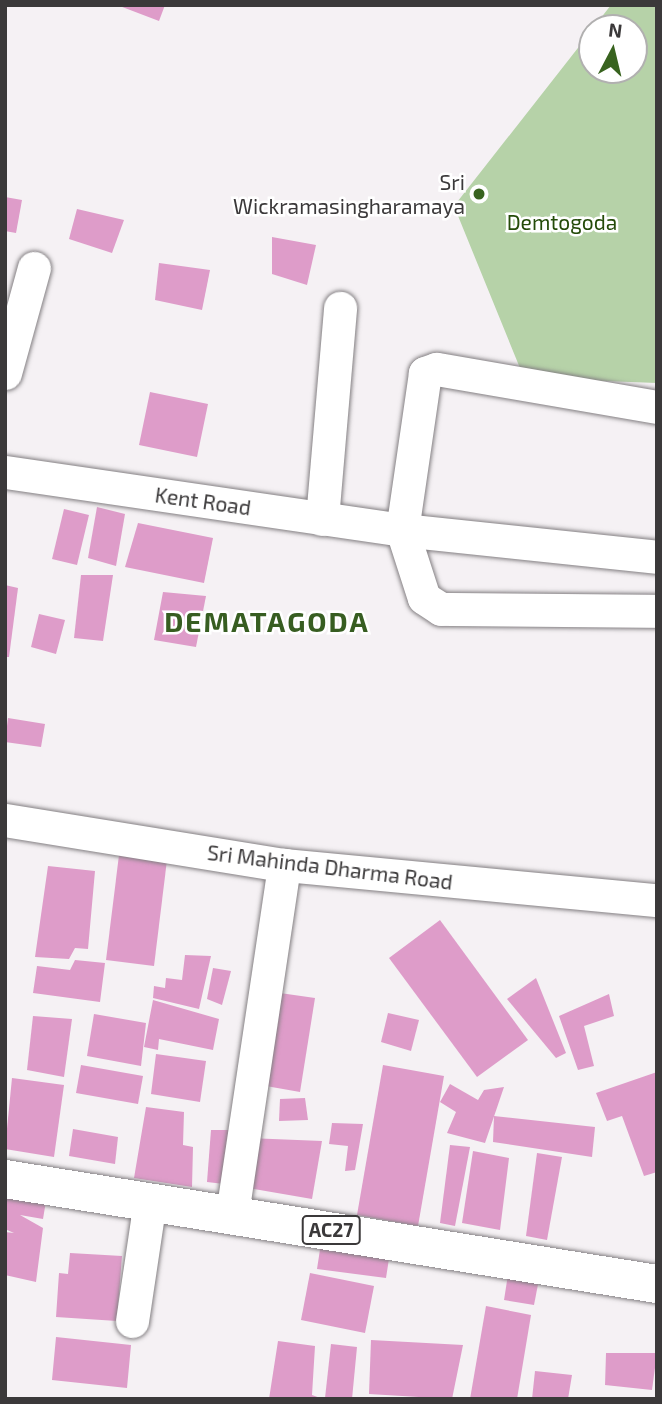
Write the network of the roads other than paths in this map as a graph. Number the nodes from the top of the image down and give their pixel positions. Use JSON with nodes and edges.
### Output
{"nodes":[{"id":1,"x":34,"y":268,"type":"dead end"},
{"id":2,"x":340,"y":308,"type":"dead end"},
{"id":3,"x":5,"y":373,"type":"edge"},
{"id":4,"x":657,"y":407,"type":"edge"},
{"id":5,"x":5,"y":472,"type":"edge"},
{"id":6,"x":322,"y":519,"type":"junction"},
{"id":7,"x":402,"y":530,"type":"junction"},
{"id":8,"x":657,"y":557,"type":"edge"},
{"id":9,"x":657,"y":611,"type":"edge"},
{"id":10,"x":5,"y":820,"type":"edge"},
{"id":11,"x":284,"y":865,"type":"junction"},
{"id":12,"x":657,"y":900,"type":"edge"},
{"id":13,"x":5,"y":1180,"type":"edge"},
{"id":14,"x":150,"y":1201,"type":"junction"},
{"id":15,"x":232,"y":1214,"type":"junction"},
{"id":16,"x":657,"y":1284,"type":"edge"},
{"id":17,"x":132,"y":1321,"type":"dead end"}],
"edges":[{"from":1,"to":3,"type":"street"},
{"from":2,"to":6,"type":"street"},
{"from":4,"to":7,"type":"street"},
{"from":5,"to":6,"type":"street","name":"Kent Road"},
{"from":6,"to":7,"type":"street","name":"Kent Road"},
{"from":7,"to":8,"type":"street","name":"Kent Road"},
{"from":7,"to":9,"type":"street"},
{"from":10,"to":11,"type":"street","name":"Sri Mahinda Dharma Road"},
{"from":11,"to":12,"type":"street","name":"Sri Mahinda Dharma Road"},
{"from":11,"to":15,"type":"street"},
{"from":13,"to":14,"type":"main road","number":"AC27"},
{"from":14,"to":15,"type":"main road","number":"AC27"},
{"from":14,"to":17,"type":"street"},
{"from":15,"to":16,"type":"main road","number":"AC27"}]}
